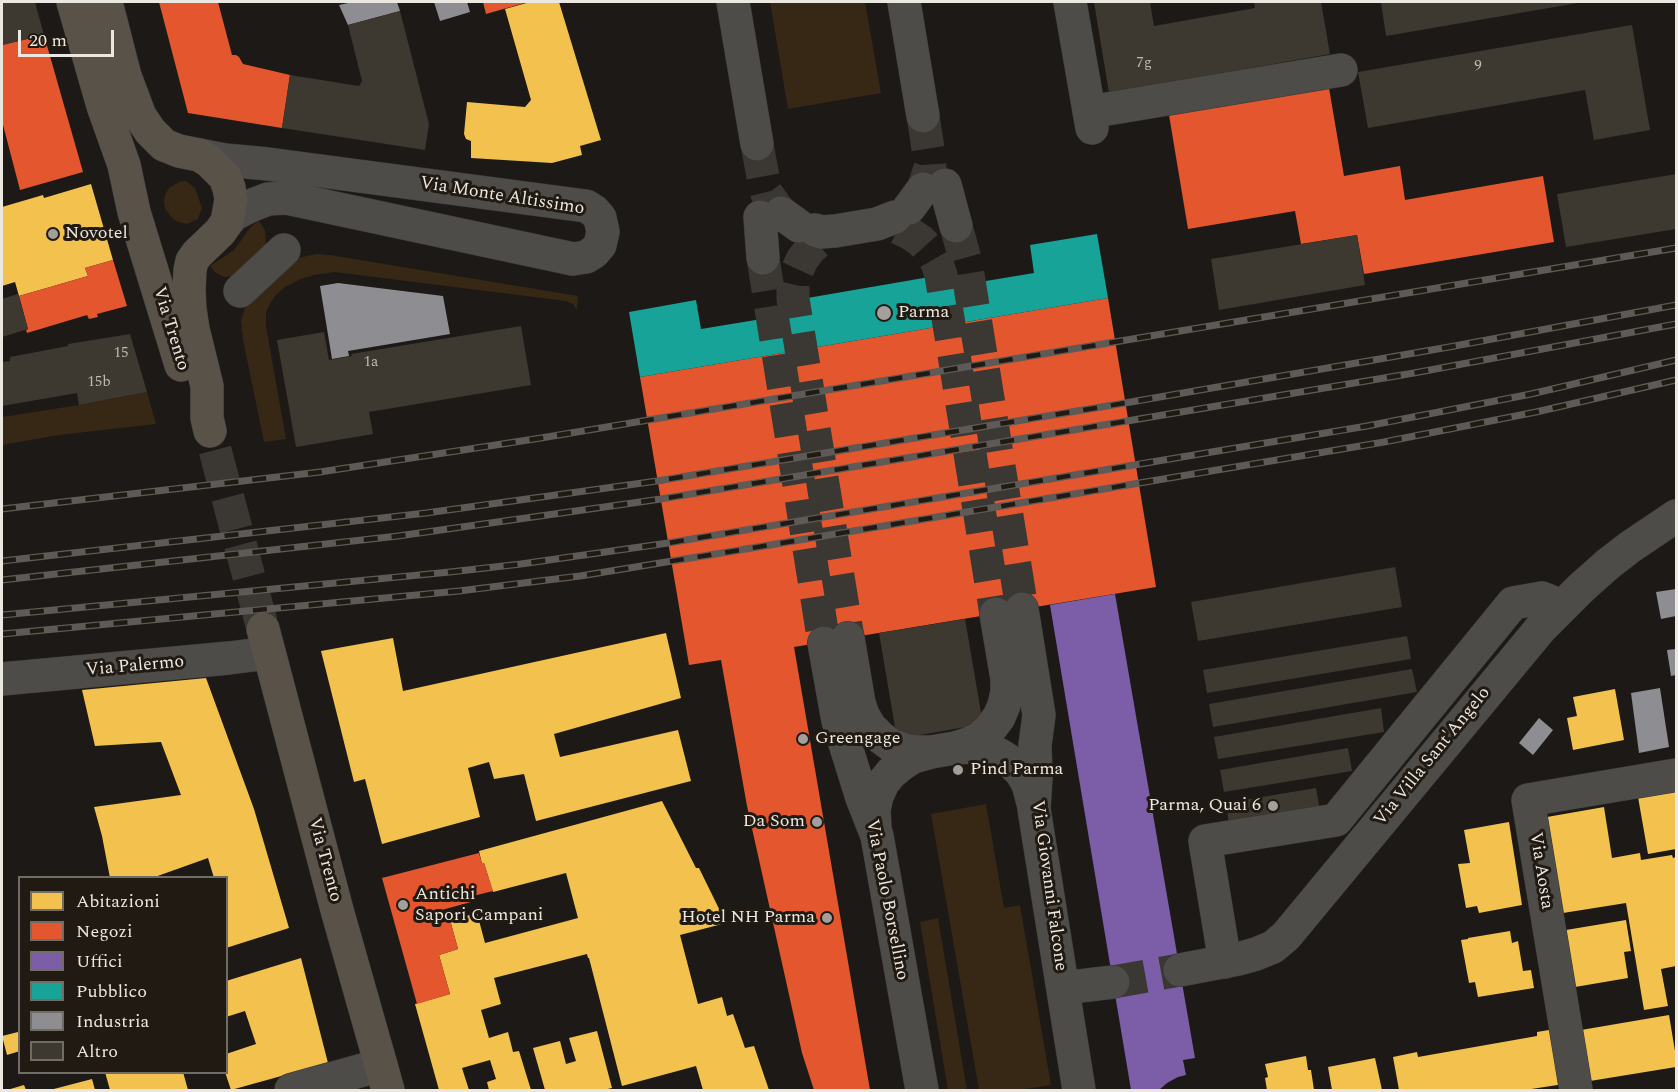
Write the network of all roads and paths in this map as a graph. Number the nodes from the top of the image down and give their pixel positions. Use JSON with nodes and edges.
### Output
{"nodes":[{"id":1,"x":73,"y":2,"type":"edge"},
{"id":2,"x":106,"y":2,"type":"edge"},
{"id":3,"x":128,"y":2,"type":"edge"},
{"id":4,"x":733,"y":2,"type":"edge"},
{"id":5,"x":904,"y":2,"type":"edge"},
{"id":6,"x":1070,"y":2,"type":"edge"},
{"id":7,"x":1341,"y":70,"type":"dead end"},
{"id":8,"x":923,"y":116,"type":"tunnel mouth"},
{"id":9,"x":757,"y":144,"type":"tunnel mouth"},
{"id":10,"x":194,"y":154,"type":"junction"},
{"id":11,"x":136,"y":217,"type":"junction"},
{"id":12,"x":956,"y":226,"type":"dead end"},
{"id":13,"x":219,"y":232,"type":"junction"},
{"id":14,"x":284,"y":250,"type":"dead end"},
{"id":15,"x":762,"y":258,"type":"dead end"},
{"id":16,"x":240,"y":291,"type":"dead end"},
{"id":17,"x":1677,"y":516,"type":"edge"},
{"id":18,"x":1560,"y":608,"type":"junction"},
{"id":19,"x":266,"y":641,"type":"joint"},
{"id":20,"x":2,"y":679,"type":"edge"},
{"id":21,"x":943,"y":750,"type":"junction"},
{"id":22,"x":1677,"y":775,"type":"edge"},
{"id":23,"x":1034,"y":809,"type":"junction"},
{"id":24,"x":877,"y":836,"type":"junction"},
{"id":25,"x":1225,"y":962,"type":"junction"},
{"id":26,"x":1180,"y":970,"type":"tunnel mouth"},
{"id":27,"x":1113,"y":982,"type":"tunnel mouth"},
{"id":28,"x":1063,"y":988,"type":"junction"},
{"id":29,"x":384,"y":1078,"type":"edge"},
{"id":30,"x":291,"y":1090,"type":"edge"},
{"id":31,"x":922,"y":1090,"type":"edge"},
{"id":32,"x":1079,"y":1090,"type":"edge"},
{"id":33,"x":1576,"y":1090,"type":"edge"}],
"edges":[{"from":1,"to":11,"type":"main road","name":"Via Trento"},
{"from":2,"to":10,"type":"main road"},
{"from":3,"to":10,"type":"main road"},
{"from":4,"to":9,"type":"street"},
{"from":5,"to":8,"type":"street"},
{"from":6,"to":7,"type":"street"},
{"from":10,"to":11,"type":"main road","name":"Via Trento"},
{"from":10,"to":13,"type":"main road"},
{"from":10,"to":13,"type":"street","name":"Via Monte Altissimo"},
{"from":11,"to":13,"type":"main road"},
{"from":11,"to":13,"type":"main road","name":"Via Trento"},
{"from":12,"to":15,"type":"street"},
{"from":14,"to":16,"type":"street"},
{"from":17,"to":18,"type":"street","name":"Via Villa Sant'Angelo"},
{"from":18,"to":25,"type":"street","name":"Via Villa Sant'Angelo"},
{"from":18,"to":25,"type":"street"},
{"from":19,"to":20,"type":"street","name":"Via Palermo"},
{"from":19,"to":29,"type":"main road","name":"Via Trento"},
{"from":21,"to":23,"type":"street","name":"Via Paolo Borsellino"},
{"from":21,"to":23,"type":"street","name":"Via Giovanni Falcone"},
{"from":21,"to":24,"type":"street","name":"Via Giovanni Falcone"},
{"from":21,"to":24,"type":"street","name":"Via Paolo Borsellino"},
{"from":22,"to":33,"type":"street","name":"Via Aosta"},
{"from":23,"to":28,"type":"street","name":"Via Giovanni Falcone"},
{"from":24,"to":31,"type":"street","name":"Via Paolo Borsellino"},
{"from":25,"to":26,"type":"street","name":"Via Villa Sant'Angelo"},
{"from":27,"to":28,"type":"street"},
{"from":28,"to":32,"type":"street","name":"Via Giovanni Falcone"},
{"from":29,"to":30,"type":"street"}]}
